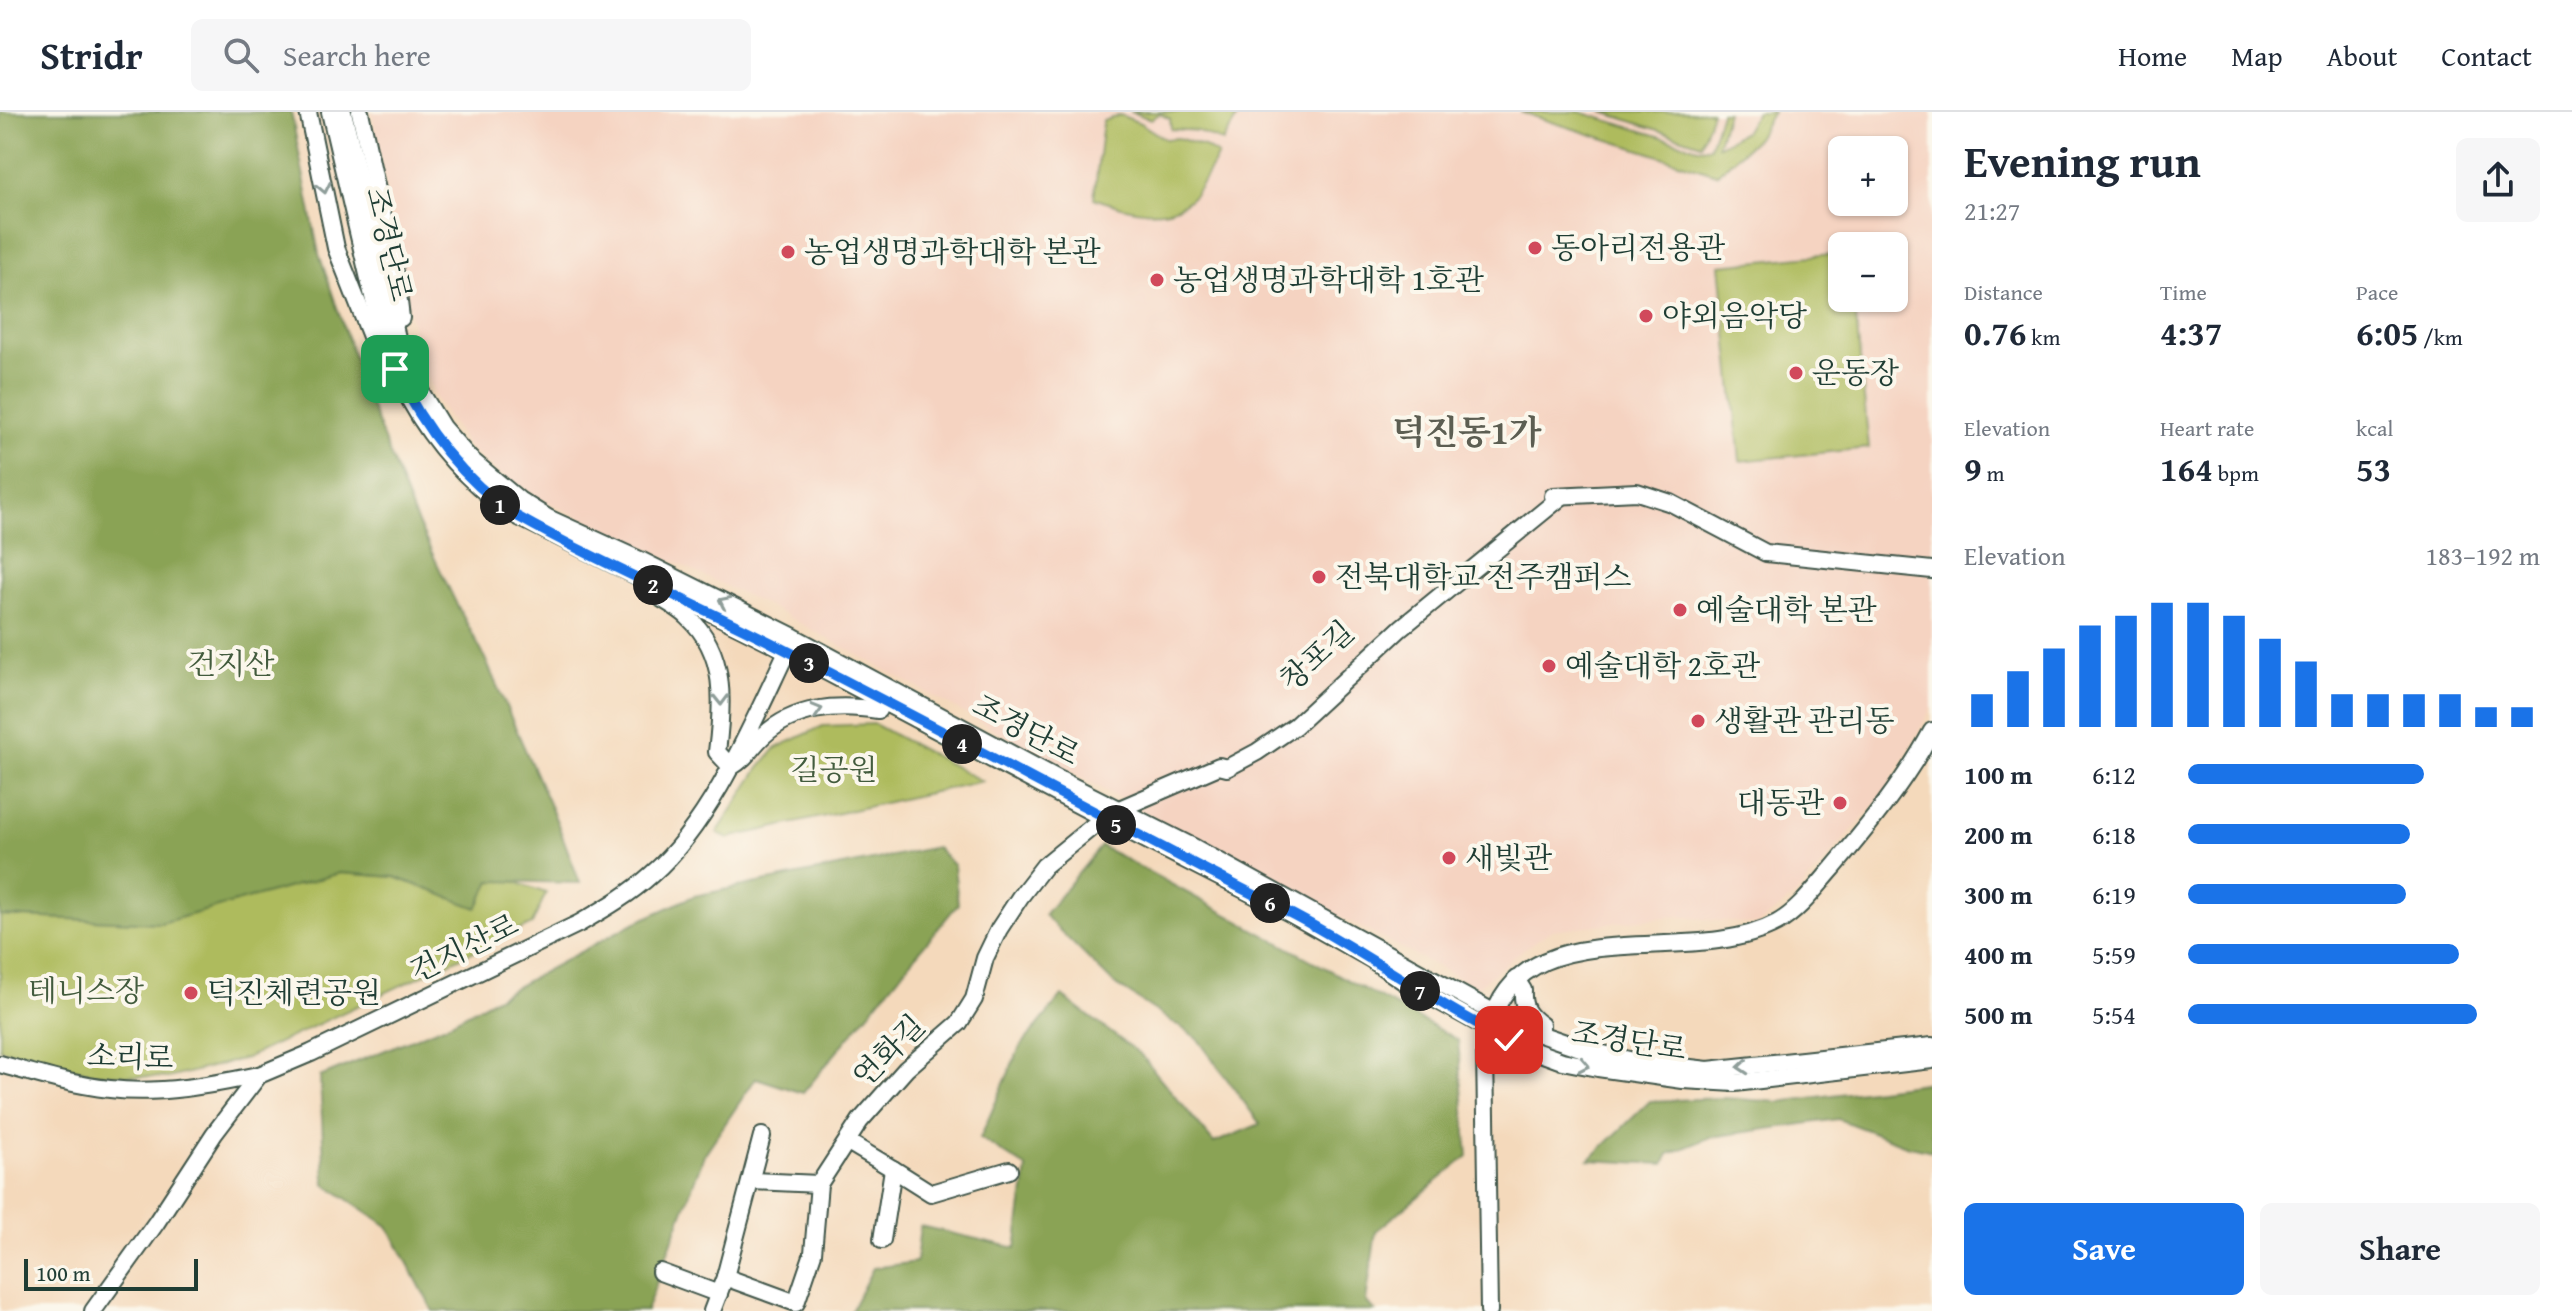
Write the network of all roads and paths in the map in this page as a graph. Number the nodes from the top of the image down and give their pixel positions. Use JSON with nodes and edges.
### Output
{"nodes":[{"id":1,"x":308,"y":112,"type":"edge"},
{"id":2,"x":330,"y":112,"type":"edge"},
{"id":3,"x":343,"y":112,"type":"edge"},
{"id":4,"x":360,"y":112,"type":"edge"},
{"id":5,"x":393,"y":345,"type":"junction"},
{"id":6,"x":1932,"y":570,"type":"edge"},
{"id":7,"x":633,"y":575,"type":"junction"},
{"id":8,"x":790,"y":644,"type":"junction"},
{"id":9,"x":882,"y":701,"type":"junction"},
{"id":10,"x":1932,"y":731,"type":"edge"},
{"id":11,"x":731,"y":767,"type":"junction"},
{"id":12,"x":1110,"y":814,"type":"junction"},
{"id":13,"x":1516,"y":979,"type":"junction"},
{"id":14,"x":1493,"y":1010,"type":"junction"},
{"id":15,"x":1489,"y":1030,"type":"junction"},
{"id":16,"x":1539,"y":1034,"type":"junction"},
{"id":17,"x":1932,"y":1046,"type":"edge"},
{"id":18,"x":1932,"y":1060,"type":"edge"},
{"id":19,"x":0,"y":1064,"type":"edge"},
{"id":20,"x":259,"y":1075,"type":"junction"},
{"id":21,"x":762,"y":1136,"type":"dead end"},
{"id":22,"x":848,"y":1142,"type":"junction"},
{"id":23,"x":893,"y":1169,"type":"junction"},
{"id":24,"x":1009,"y":1170,"type":"dead end"},
{"id":25,"x":751,"y":1181,"type":"junction"},
{"id":26,"x":819,"y":1184,"type":"junction"},
{"id":27,"x":882,"y":1240,"type":"dead end"},
{"id":28,"x":660,"y":1272,"type":"dead end"},
{"id":29,"x":725,"y":1277,"type":"junction"},
{"id":30,"x":719,"y":1294,"type":"junction"},
{"id":31,"x":795,"y":1307,"type":"edge"},
{"id":32,"x":93,"y":1311,"type":"edge"},
{"id":33,"x":712,"y":1311,"type":"edge"},
{"id":34,"x":1489,"y":1311,"type":"edge"}],
"edges":[{"from":1,"to":5,"type":"street","one_way":true},
{"from":2,"to":5,"type":"street","name":"조경단로"},
{"from":3,"to":5,"type":"street","name":"조경단로"},
{"from":4,"to":5,"type":"street"},
{"from":5,"to":7,"type":"street","name":"조경단로"},
{"from":8,"to":5,"type":"street","name":"조경단로","one_way":true},
{"from":6,"to":12,"type":"street","name":"창포길"},
{"from":7,"to":8,"type":"street","name":"조경단로"},
{"from":7,"to":11,"type":"street","one_way":true},
{"from":8,"to":9,"type":"street","name":"조경단로"},
{"from":8,"to":11,"type":"street","name":"건지산로"},
{"from":8,"to":12,"type":"street","name":"조경단로"},
{"from":11,"to":9,"type":"street","one_way":true},
{"from":9,"to":12,"type":"street","name":"조경단로"},
{"from":10,"to":13,"type":"street"},
{"from":11,"to":20,"type":"street","name":"건지산로"},
{"from":12,"to":14,"type":"street","name":"조경단로"},
{"from":12,"to":15,"type":"street","name":"조경단로"},
{"from":12,"to":22,"type":"street","name":"연화길"},
{"from":13,"to":14,"type":"street"},
{"from":13,"to":16,"type":"street"},
{"from":14,"to":15,"type":"street"},
{"from":14,"to":16,"type":"street","name":"조경단로"},
{"from":15,"to":18,"type":"street","name":"조경단로","one_way":true},
{"from":15,"to":34,"type":"street"},
{"from":17,"to":16,"type":"street","name":"조경단로","one_way":true},
{"from":19,"to":20,"type":"street","name":"소리로"},
{"from":20,"to":32,"type":"street","name":"건지산로"},
{"from":21,"to":25,"type":"street"},
{"from":22,"to":23,"type":"street"},
{"from":22,"to":26,"type":"street","name":"연화길"},
{"from":23,"to":24,"type":"street"},
{"from":23,"to":27,"type":"street"},
{"from":25,"to":26,"type":"street"},
{"from":25,"to":29,"type":"street"},
{"from":26,"to":31,"type":"street","name":"연화길"},
{"from":28,"to":30,"type":"street"},
{"from":29,"to":30,"type":"street"},
{"from":29,"to":31,"type":"street","name":"연화길"},
{"from":30,"to":33,"type":"street"}]}
